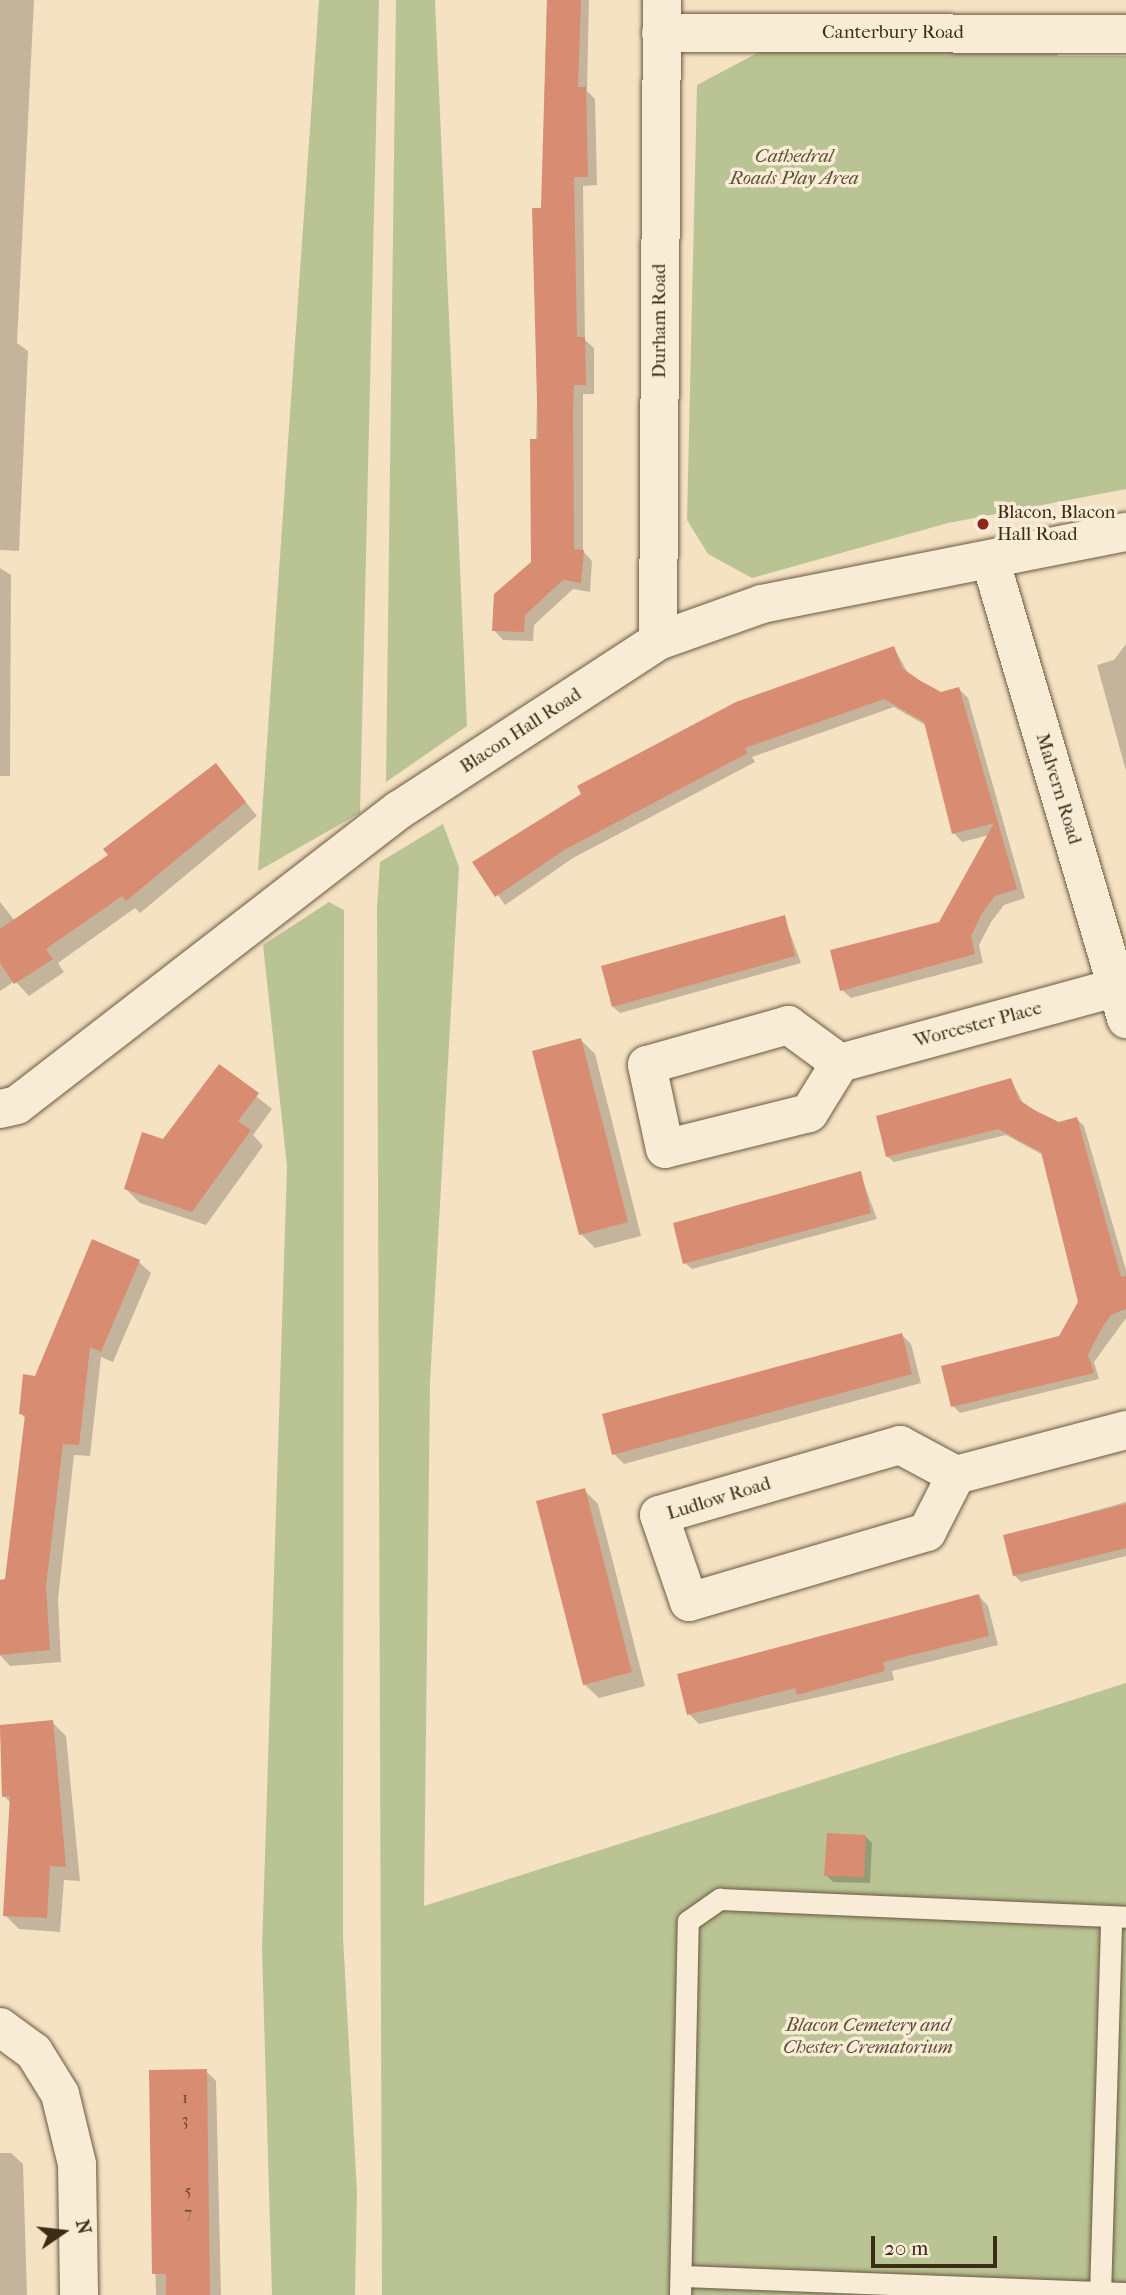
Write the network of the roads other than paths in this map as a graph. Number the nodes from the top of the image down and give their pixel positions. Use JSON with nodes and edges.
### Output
{"nodes":[{"id":1,"x":661,"y":16,"type":"edge"},
{"id":2,"x":1126,"y":34,"type":"edge"},
{"id":3,"x":1126,"y":533,"type":"edge"},
{"id":4,"x":990,"y":559,"type":"junction"},
{"id":5,"x":658,"y":641,"type":"junction"},
{"id":6,"x":1123,"y":997,"type":"edge"},
{"id":7,"x":839,"y":1063,"type":"junction"},
{"id":8,"x":0,"y":1109,"type":"edge"},
{"id":9,"x":1126,"y":1430,"type":"edge"},
{"id":10,"x":956,"y":1475,"type":"junction"},
{"id":11,"x":1118,"y":1917,"type":"edge"},
{"id":12,"x":0,"y":2026,"type":"edge"},
{"id":13,"x":680,"y":2285,"type":"edge"},
{"id":14,"x":1100,"y":2293,"type":"edge"},
{"id":15,"x":1126,"y":2293,"type":"edge"},
{"id":16,"x":79,"y":2295,"type":"edge"}],
"edges":[{"from":1,"to":2,"type":"street","name":"Canterbury Road"},
{"from":1,"to":5,"type":"street","name":"Durham Road"},
{"from":3,"to":4,"type":"street","name":"Blacon Hall Road"},
{"from":4,"to":5,"type":"street","name":"Blacon Hall Road"},
{"from":4,"to":6,"type":"street","name":"Malvern Road"},
{"from":5,"to":8,"type":"street","name":"Blacon Hall Road"},
{"from":6,"to":7,"type":"street","name":"Worcester Place"},
{"from":7,"to":7,"type":"street"},
{"from":9,"to":10,"type":"street"},
{"from":10,"to":10,"type":"street","name":"Ludlow Road"},
{"from":11,"to":13,"type":"lane"},
{"from":11,"to":14,"type":"lane"},
{"from":12,"to":16,"type":"street"},
{"from":13,"to":14,"type":"lane"},
{"from":14,"to":15,"type":"lane"}]}
